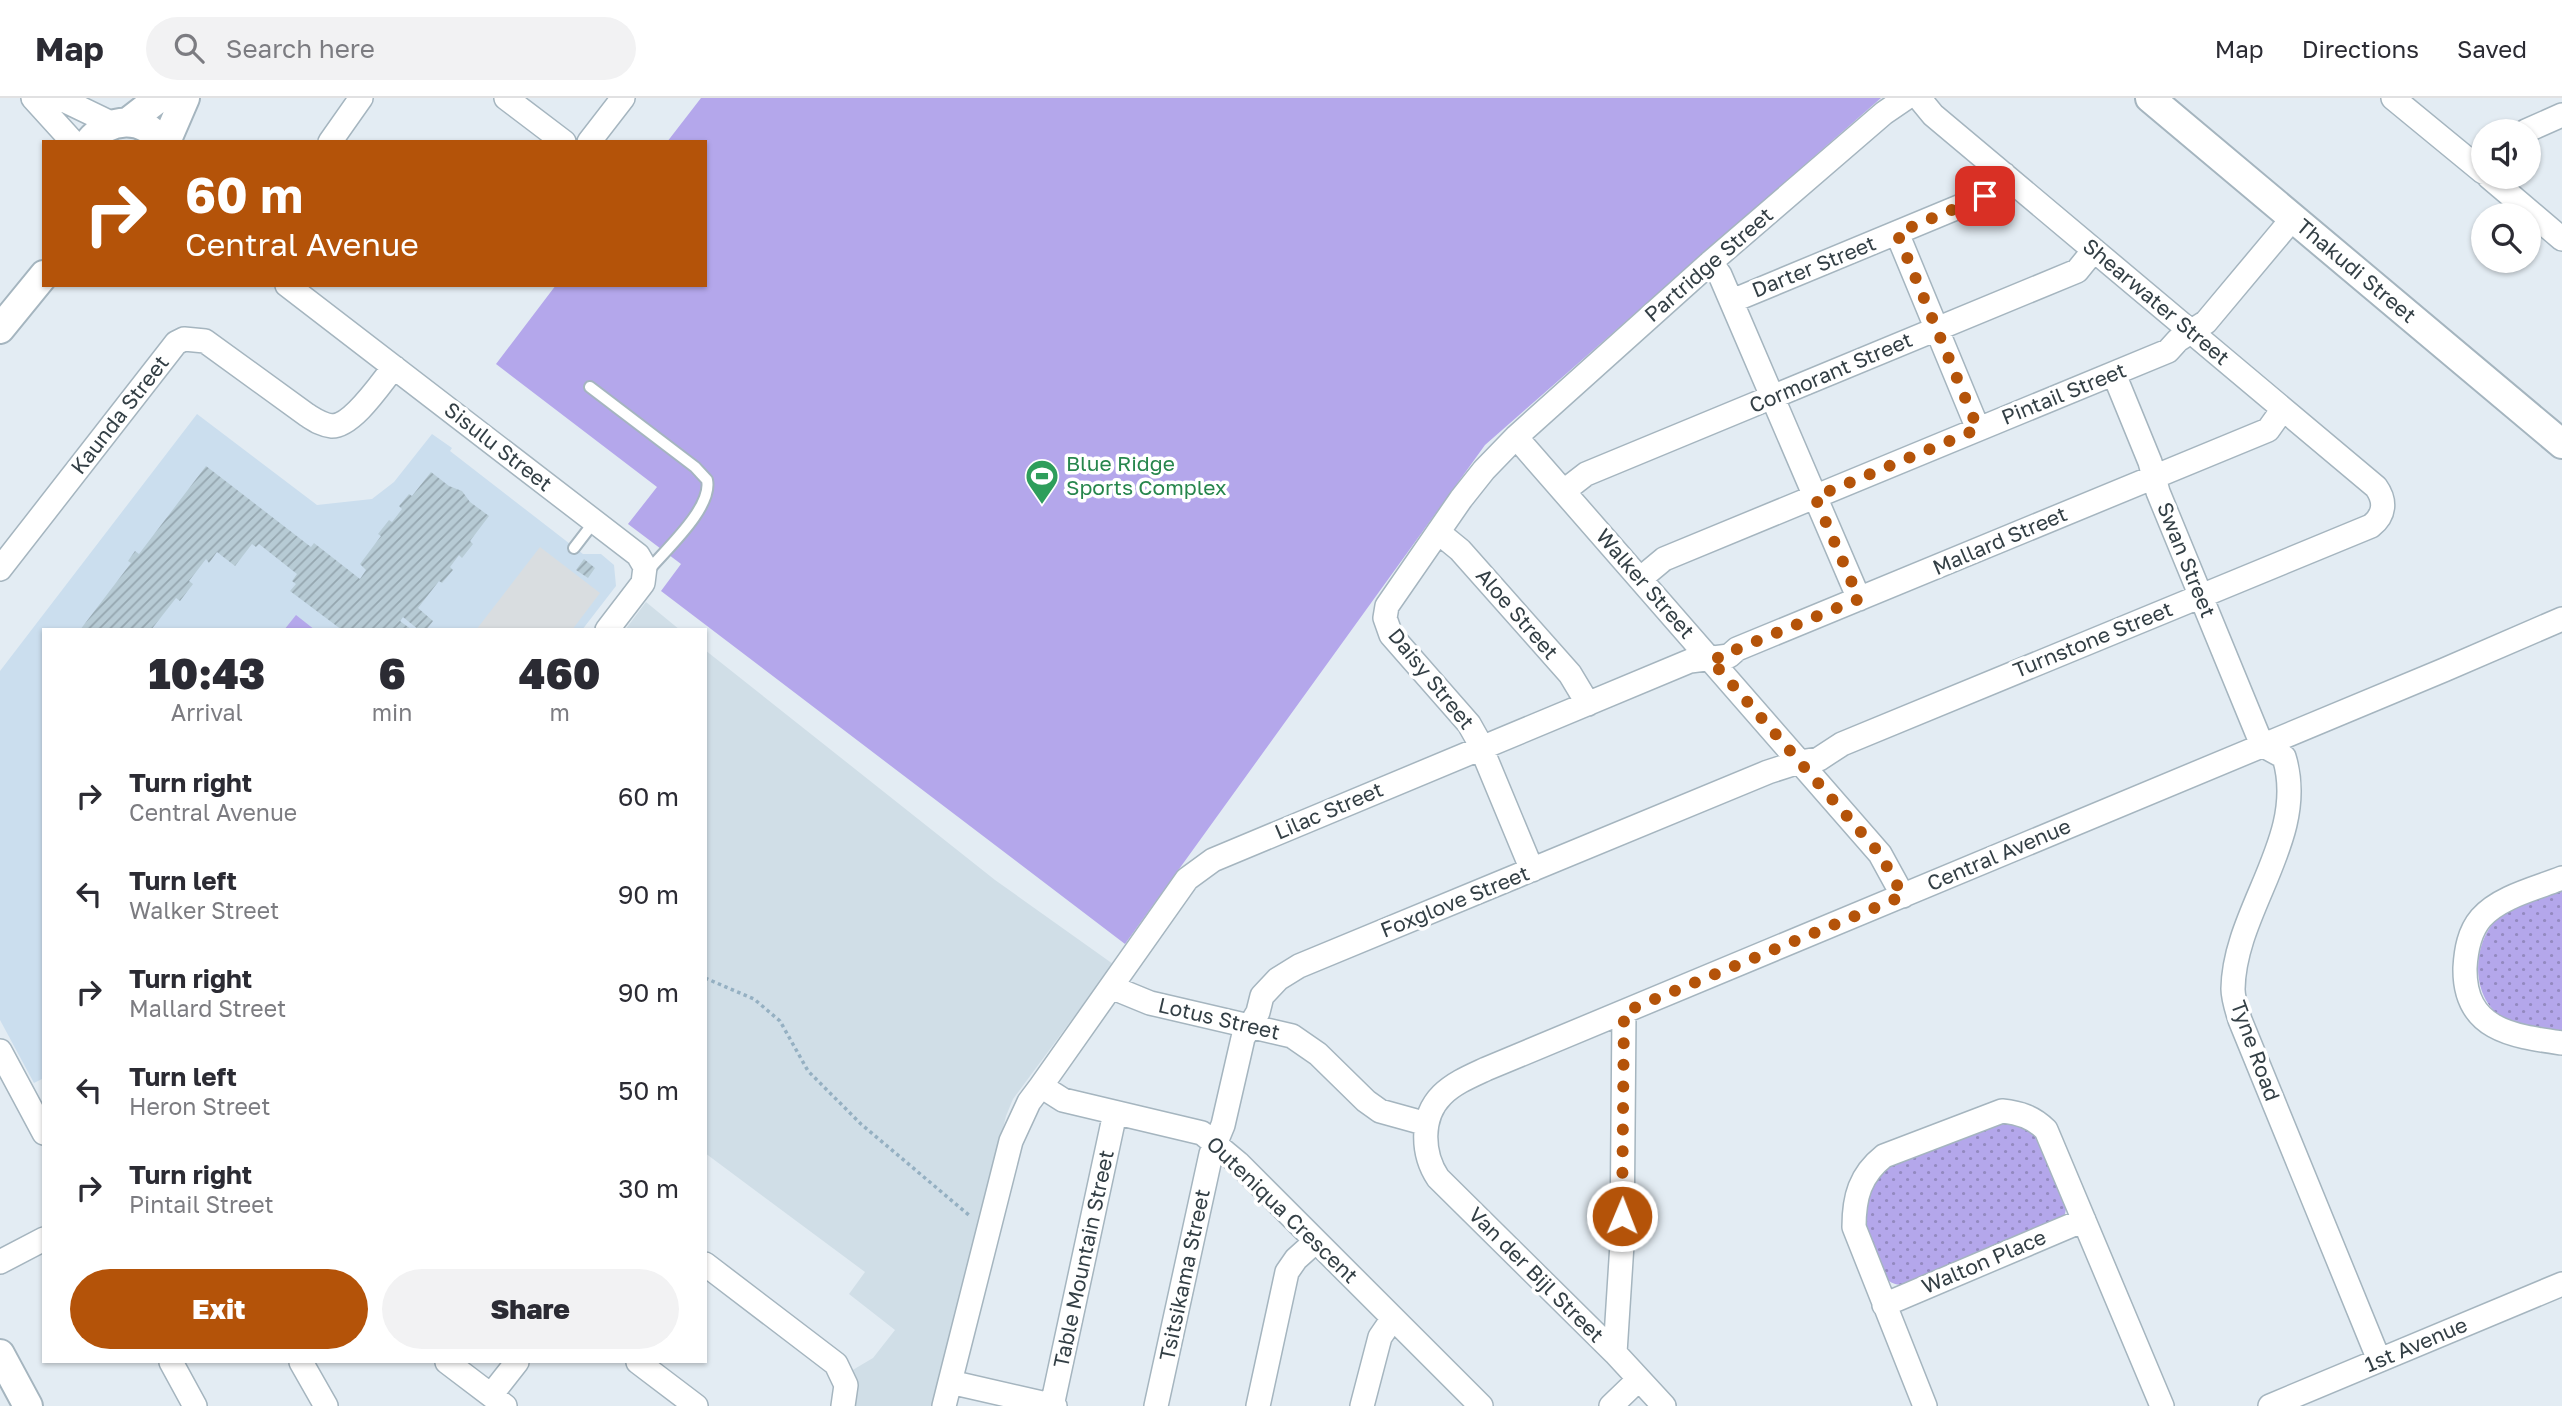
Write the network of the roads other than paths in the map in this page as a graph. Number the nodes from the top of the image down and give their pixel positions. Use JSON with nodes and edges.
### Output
{"nodes":[{"id":1,"x":33,"y":98,"type":"edge"},
{"id":2,"x":59,"y":98,"type":"edge"},
{"id":3,"x":159,"y":98,"type":"edge"},
{"id":4,"x":185,"y":98,"type":"edge"},
{"id":5,"x":361,"y":98,"type":"edge"},
{"id":6,"x":506,"y":98,"type":"edge"},
{"id":7,"x":623,"y":98,"type":"edge"},
{"id":8,"x":1906,"y":98,"type":"edge"},
{"id":9,"x":1919,"y":98,"type":"edge"},
{"id":10,"x":2150,"y":98,"type":"edge"},
{"id":11,"x":2393,"y":98,"type":"edge"},
{"id":12,"x":2562,"y":115,"type":"edge"},
{"id":13,"x":121,"y":123,"type":"junction"},
{"id":14,"x":2541,"y":124,"type":"edge"},
{"id":15,"x":71,"y":140,"type":"edge"},
{"id":16,"x":91,"y":140,"type":"edge"},
{"id":17,"x":162,"y":140,"type":"edge"},
{"id":18,"x":165,"y":140,"type":"edge"},
{"id":19,"x":331,"y":140,"type":"edge"},
{"id":20,"x":561,"y":140,"type":"edge"},
{"id":21,"x":591,"y":140,"type":"edge"},
{"id":22,"x":2471,"y":155,"type":"edge"},
{"id":23,"x":2004,"y":174,"type":"junction"},
{"id":24,"x":2503,"y":189,"type":"edge"},
{"id":25,"x":2293,"y":218,"type":"junction"},
{"id":26,"x":1897,"y":233,"type":"junction"},
{"id":27,"x":2562,"y":239,"type":"edge"},
{"id":28,"x":2094,"y":250,"type":"junction"},
{"id":29,"x":1711,"y":262,"type":"junction"},
{"id":30,"x":42,"y":275,"type":"edge"},
{"id":31,"x":290,"y":287,"type":"edge"},
{"id":32,"x":1732,"y":301,"type":"junction"},
{"id":33,"x":0,"y":330,"type":"edge"},
{"id":34,"x":1937,"y":330,"type":"junction"},
{"id":35,"x":2191,"y":332,"type":"junction"},
{"id":36,"x":394,"y":367,"type":"junction"},
{"id":37,"x":2114,"y":374,"type":"junction"},
{"id":38,"x":590,"y":387,"type":"dead end"},
{"id":39,"x":1773,"y":398,"type":"junction"},
{"id":40,"x":2283,"y":409,"type":"junction"},
{"id":41,"x":1978,"y":429,"type":"junction"},
{"id":42,"x":1516,"y":437,"type":"junction"},
{"id":43,"x":2562,"y":444,"type":"edge"},
{"id":44,"x":2154,"y":477,"type":"junction"},
{"id":45,"x":1564,"y":491,"type":"junction"},
{"id":46,"x":1815,"y":497,"type":"junction"},
{"id":47,"x":2382,"y":510,"type":"joint"},
{"id":48,"x":594,"y":522,"type":"junction"},
{"id":49,"x":1438,"y":532,"type":"junction"},
{"id":50,"x":575,"y":548,"type":"dead end"},
{"id":51,"x":4,"y":557,"type":"edge"},
{"id":52,"x":645,"y":574,"type":"junction"},
{"id":53,"x":1640,"y":579,"type":"junction"},
{"id":54,"x":2201,"y":596,"type":"junction"},
{"id":55,"x":1859,"y":599,"type":"junction"},
{"id":56,"x":2562,"y":619,"type":"edge"},
{"id":57,"x":609,"y":628,"type":"edge"},
{"id":58,"x":1710,"y":659,"type":"junction"},
{"id":59,"x":1588,"y":704,"type":"junction"},
{"id":60,"x":2263,"y":745,"type":"junction"},
{"id":61,"x":1481,"y":748,"type":"junction"},
{"id":62,"x":1799,"y":762,"type":"junction"},
{"id":63,"x":1532,"y":870,"type":"junction"},
{"id":64,"x":2562,"y":878,"type":"edge"},
{"id":65,"x":1903,"y":896,"type":"junction"},
{"id":66,"x":1111,"y":987,"type":"junction"},
{"id":67,"x":1624,"y":1012,"type":"junction"},
{"id":68,"x":1250,"y":1026,"type":"junction"},
{"id":69,"x":2562,"y":1043,"type":"edge"},
{"id":70,"x":0,"y":1051,"type":"edge"},
{"id":71,"x":1041,"y":1086,"type":"junction"},
{"id":72,"x":1115,"y":1112,"type":"junction"},
{"id":73,"x":42,"y":1129,"type":"edge"},
{"id":74,"x":1426,"y":1130,"type":"junction"},
{"id":75,"x":1215,"y":1144,"type":"junction"},
{"id":76,"x":2084,"y":1220,"type":"junction"},
{"id":77,"x":42,"y":1240,"type":"edge"},
{"id":78,"x":1316,"y":1241,"type":"junction"},
{"id":79,"x":0,"y":1262,"type":"edge"},
{"id":80,"x":707,"y":1266,"type":"edge"},
{"id":81,"x":2562,"y":1284,"type":"edge"},
{"id":82,"x":1884,"y":1305,"type":"junction"},
{"id":83,"x":1393,"y":1318,"type":"junction"},
{"id":84,"x":1615,"y":1353,"type":"junction"},
{"id":85,"x":0,"y":1354,"type":"edge"},
{"id":86,"x":2379,"y":1360,"type":"junction"},
{"id":87,"x":171,"y":1363,"type":"edge"},
{"id":88,"x":302,"y":1363,"type":"edge"},
{"id":89,"x":448,"y":1363,"type":"edge"},
{"id":90,"x":517,"y":1363,"type":"edge"},
{"id":91,"x":639,"y":1363,"type":"edge"},
{"id":92,"x":1638,"y":1380,"type":"junction"},
{"id":93,"x":950,"y":1382,"type":"junction"},
{"id":94,"x":498,"y":1401,"type":"edge"},
{"id":95,"x":28,"y":1406,"type":"edge"},
{"id":96,"x":195,"y":1406,"type":"edge"},
{"id":97,"x":326,"y":1406,"type":"edge"},
{"id":98,"x":696,"y":1406,"type":"edge"},
{"id":99,"x":843,"y":1406,"type":"edge"},
{"id":100,"x":944,"y":1406,"type":"edge"},
{"id":101,"x":1053,"y":1406,"type":"edge"},
{"id":102,"x":1156,"y":1406,"type":"edge"},
{"id":103,"x":1258,"y":1406,"type":"edge"},
{"id":104,"x":1362,"y":1406,"type":"edge"},
{"id":105,"x":1481,"y":1406,"type":"edge"},
{"id":106,"x":1611,"y":1406,"type":"edge"},
{"id":107,"x":1664,"y":1406,"type":"edge"},
{"id":108,"x":1925,"y":1406,"type":"edge"},
{"id":109,"x":2162,"y":1406,"type":"edge"},
{"id":110,"x":2270,"y":1406,"type":"edge"}],
"edges":[{"from":1,"to":15,"type":"street"},
{"from":2,"to":13,"type":"street"},
{"from":3,"to":13,"type":"street"},
{"from":4,"to":18,"type":"street"},
{"from":5,"to":19,"type":"street"},
{"from":6,"to":20,"type":"street"},
{"from":7,"to":21,"type":"street"},
{"from":8,"to":29,"type":"street","name":"Partridge Street"},
{"from":9,"to":23,"type":"street","name":"Shearwater Street"},
{"from":10,"to":25,"type":"street","name":"Thakudi Street"},
{"from":11,"to":22,"type":"street"},
{"from":12,"to":14,"type":"street"},
{"from":13,"to":16,"type":"street"},
{"from":13,"to":17,"type":"street"},
{"from":23,"to":26,"type":"street","name":"Darter Street"},
{"from":23,"to":28,"type":"street","name":"Shearwater Street"},
{"from":24,"to":27,"type":"street"},
{"from":25,"to":35,"type":"street","name":"Pintail Street"},
{"from":25,"to":43,"type":"street","name":"Thakudi Street"},
{"from":26,"to":32,"type":"street","name":"Darter Street"},
{"from":26,"to":34,"type":"street"},
{"from":28,"to":34,"type":"street","name":"Cormorant Street"},
{"from":28,"to":35,"type":"street","name":"Shearwater Street"},
{"from":29,"to":32,"type":"street"},
{"from":29,"to":42,"type":"street","name":"Partridge Street"},
{"from":30,"to":33,"type":"street"},
{"from":31,"to":36,"type":"street","name":"Sisulu Street"},
{"from":32,"to":39,"type":"street"},
{"from":34,"to":39,"type":"street","name":"Cormorant Street"},
{"from":34,"to":41,"type":"street"},
{"from":35,"to":37,"type":"street","name":"Pintail Street"},
{"from":35,"to":40,"type":"street","name":"Shearwater Street"},
{"from":36,"to":48,"type":"street","name":"Sisulu Street"},
{"from":36,"to":51,"type":"street","name":"Kaunda Street"},
{"from":37,"to":41,"type":"street","name":"Pintail Street"},
{"from":37,"to":44,"type":"street","name":"Swan Street"},
{"from":38,"to":52,"type":"lane"},
{"from":39,"to":45,"type":"street","name":"Cormorant Street"},
{"from":39,"to":46,"type":"street"},
{"from":40,"to":44,"type":"street","name":"Mallard Street"},
{"from":40,"to":47,"type":"street","name":"Shearwater Street"},
{"from":41,"to":46,"type":"street","name":"Pintail Street"},
{"from":42,"to":45,"type":"street","name":"Walker Street"},
{"from":42,"to":49,"type":"street","name":"Daisy Street"},
{"from":44,"to":54,"type":"street","name":"Swan Street"},
{"from":44,"to":55,"type":"street","name":"Mallard Street"},
{"from":45,"to":53,"type":"street","name":"Walker Street"},
{"from":46,"to":53,"type":"street","name":"Pintail Street"},
{"from":46,"to":55,"type":"street"},
{"from":47,"to":54,"type":"street","name":"Turnstone Street"},
{"from":48,"to":50,"type":"lane"},
{"from":48,"to":52,"type":"street","name":"Sisulu Street"},
{"from":49,"to":59,"type":"street","name":"Aloe Street"},
{"from":49,"to":61,"type":"street","name":"Daisy Street"},
{"from":52,"to":57,"type":"street"},
{"from":53,"to":58,"type":"street","name":"Walker Street"},
{"from":54,"to":60,"type":"street","name":"Swan Street"},
{"from":54,"to":62,"type":"street","name":"Turnstone Street"},
{"from":55,"to":58,"type":"street","name":"Mallard Street"},
{"from":56,"to":60,"type":"street","name":"Central Avenue"},
{"from":58,"to":59,"type":"street","name":"Lilac Street"},
{"from":58,"to":62,"type":"street","name":"Walker Street"},
{"from":59,"to":61,"type":"street","name":"Lilac Street"},
{"from":60,"to":65,"type":"street","name":"Central Avenue"},
{"from":60,"to":86,"type":"street","name":"Tyne Road"},
{"from":61,"to":63,"type":"street","name":"Daisy Street"},
{"from":61,"to":66,"type":"street","name":"Lilac Street"},
{"from":62,"to":63,"type":"street","name":"Foxglove Street"},
{"from":62,"to":65,"type":"street","name":"Walker Street"},
{"from":63,"to":68,"type":"street","name":"Foxglove Street"},
{"from":64,"to":69,"type":"street"},
{"from":65,"to":67,"type":"street","name":"Central Avenue"},
{"from":66,"to":68,"type":"street","name":"Lotus Street"},
{"from":66,"to":71,"type":"street","name":"Lilac Street"},
{"from":67,"to":74,"type":"street","name":"Central Avenue"},
{"from":67,"to":84,"type":"street"},
{"from":68,"to":74,"type":"street","name":"Lotus Street"},
{"from":68,"to":75,"type":"street","name":"Foxglove Street"},
{"from":70,"to":73,"type":"street"},
{"from":71,"to":72,"type":"street","name":"Outeniqua Crescent"},
{"from":71,"to":93,"type":"street"},
{"from":72,"to":75,"type":"street","name":"Outeniqua Crescent"},
{"from":72,"to":101,"type":"street","name":"Table Mountain Street"},
{"from":74,"to":84,"type":"street","name":"Van der Bijl Street"},
{"from":75,"to":78,"type":"street","name":"Outeniqua Crescent"},
{"from":75,"to":102,"type":"street","name":"Tsitsikama Street"},
{"from":76,"to":82,"type":"street","name":"Walton Place"},
{"from":76,"to":82,"type":"street"},
{"from":76,"to":109,"type":"street"},
{"from":77,"to":79,"type":"street"},
{"from":78,"to":83,"type":"street","name":"Outeniqua Crescent"},
{"from":78,"to":103,"type":"street"},
{"from":80,"to":99,"type":"street"},
{"from":81,"to":86,"type":"street","name":"1st Avenue"},
{"from":82,"to":108,"type":"street"},
{"from":83,"to":104,"type":"street"},
{"from":83,"to":105,"type":"street","name":"Outeniqua Crescent"},
{"from":84,"to":92,"type":"street","name":"Van der Bijl Street"},
{"from":85,"to":95,"type":"street"},
{"from":86,"to":110,"type":"street","name":"1st Avenue"},
{"from":87,"to":96,"type":"street"},
{"from":88,"to":97,"type":"street"},
{"from":89,"to":94,"type":"street"},
{"from":90,"to":94,"type":"street"},
{"from":91,"to":98,"type":"street"},
{"from":92,"to":106,"type":"street"},
{"from":92,"to":107,"type":"street","name":"Van der Bijl Street"},
{"from":93,"to":100,"type":"street"},
{"from":93,"to":101,"type":"street"}]}
